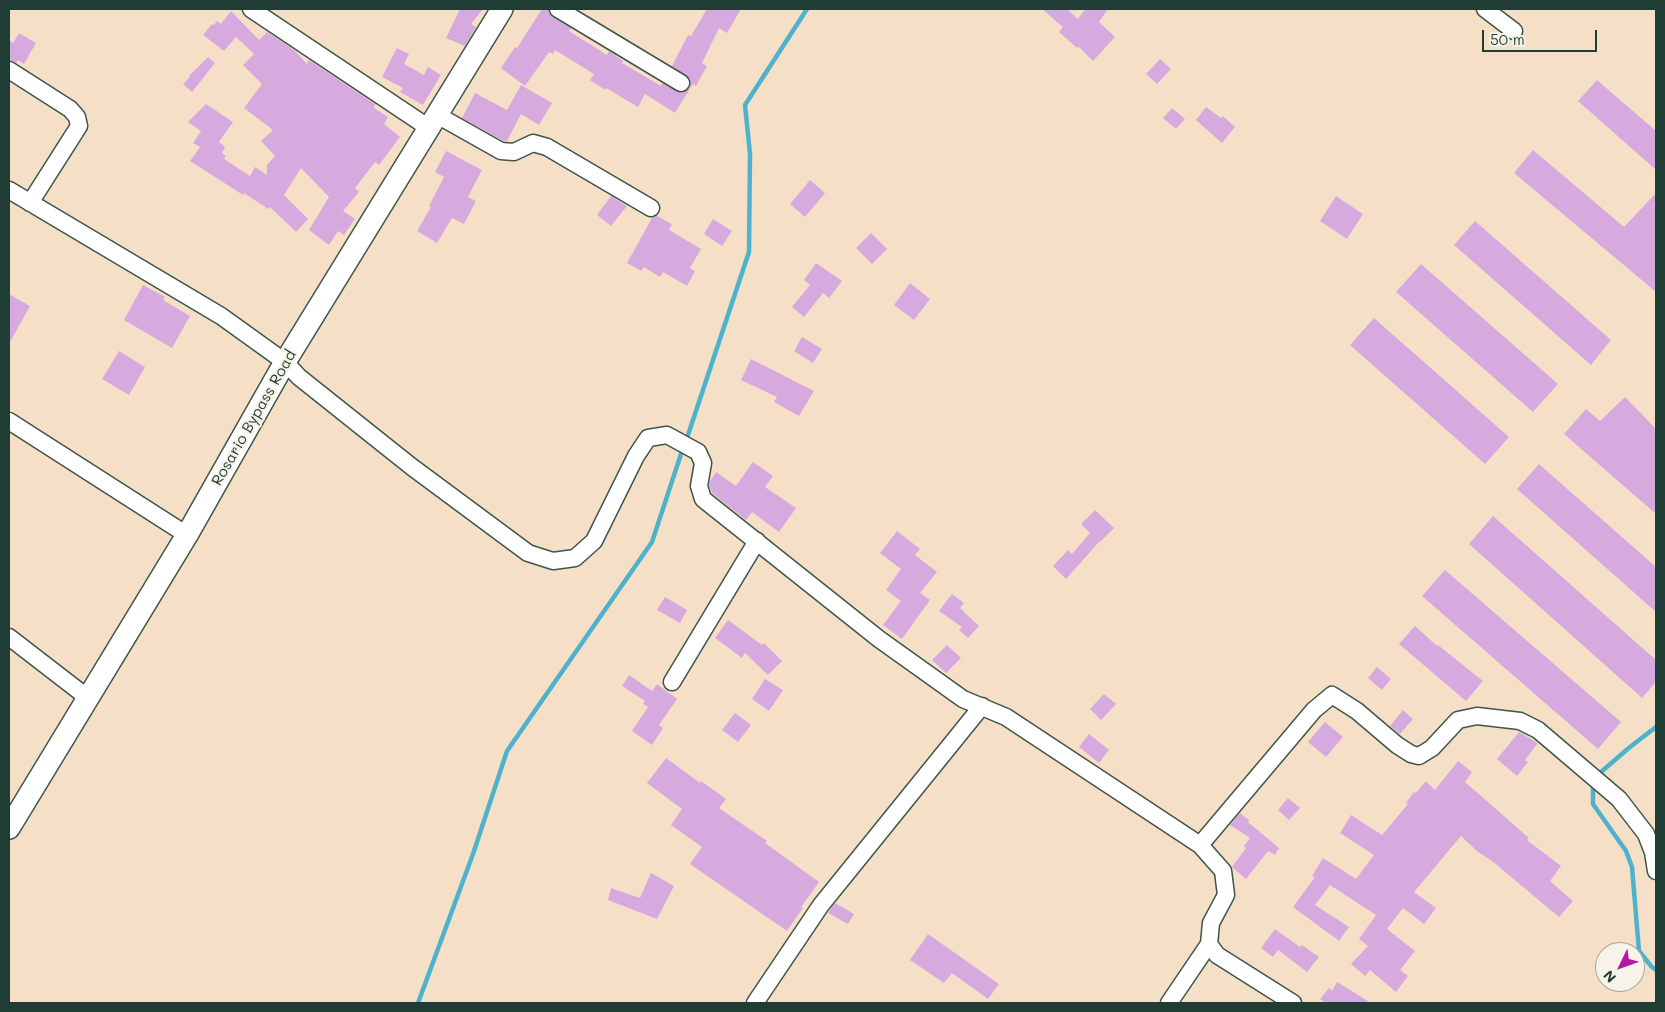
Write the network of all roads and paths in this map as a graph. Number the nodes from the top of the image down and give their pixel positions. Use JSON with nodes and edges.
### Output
{"nodes":[{"id":1,"x":251,"y":9,"type":"edge"},
{"id":2,"x":502,"y":9,"type":"edge"},
{"id":3,"x":558,"y":9,"type":"edge"},
{"id":4,"x":1485,"y":9,"type":"edge"},
{"id":5,"x":1514,"y":31,"type":"dead end"},
{"id":6,"x":9,"y":70,"type":"edge"},
{"id":7,"x":681,"y":83,"type":"dead end"},
{"id":8,"x":433,"y":122,"type":"junction"},
{"id":9,"x":9,"y":191,"type":"edge"},
{"id":10,"x":30,"y":203,"type":"junction"},
{"id":11,"x":651,"y":208,"type":"dead end"},
{"id":12,"x":285,"y":362,"type":"junction"},
{"id":13,"x":9,"y":421,"type":"edge"},
{"id":14,"x":187,"y":536,"type":"junction"},
{"id":15,"x":757,"y":541,"type":"junction"},
{"id":16,"x":9,"y":637,"type":"edge"},
{"id":17,"x":672,"y":682,"type":"dead end"},
{"id":18,"x":88,"y":698,"type":"junction"},
{"id":19,"x":982,"y":706,"type":"junction"},
{"id":20,"x":9,"y":828,"type":"edge"},
{"id":21,"x":1200,"y":845,"type":"junction"},
{"id":22,"x":1656,"y":871,"type":"edge"},
{"id":23,"x":1209,"y":944,"type":"junction"},
{"id":24,"x":755,"y":1003,"type":"edge"},
{"id":25,"x":1169,"y":1003,"type":"edge"},
{"id":26,"x":1293,"y":1003,"type":"edge"}],
"edges":[{"from":1,"to":8,"type":"street"},
{"from":2,"to":8,"type":"main road","name":"Rosario Bypass Road"},
{"from":3,"to":7,"type":"street"},
{"from":4,"to":5,"type":"street"},
{"from":6,"to":10,"type":"street"},
{"from":8,"to":11,"type":"street"},
{"from":8,"to":12,"type":"main road","name":"Rosario Bypass Road"},
{"from":9,"to":10,"type":"street"},
{"from":10,"to":12,"type":"street"},
{"from":12,"to":14,"type":"main road","name":"Rosario Bypass Road"},
{"from":12,"to":15,"type":"street"},
{"from":13,"to":14,"type":"street"},
{"from":14,"to":18,"type":"main road","name":"Rosario Bypass Road"},
{"from":15,"to":17,"type":"street"},
{"from":15,"to":19,"type":"street"},
{"from":16,"to":18,"type":"street"},
{"from":18,"to":20,"type":"main road","name":"Rosario Bypass Road"},
{"from":19,"to":21,"type":"street"},
{"from":19,"to":24,"type":"street"},
{"from":21,"to":22,"type":"street"},
{"from":21,"to":23,"type":"street"},
{"from":23,"to":25,"type":"street"},
{"from":23,"to":26,"type":"street"}]}
